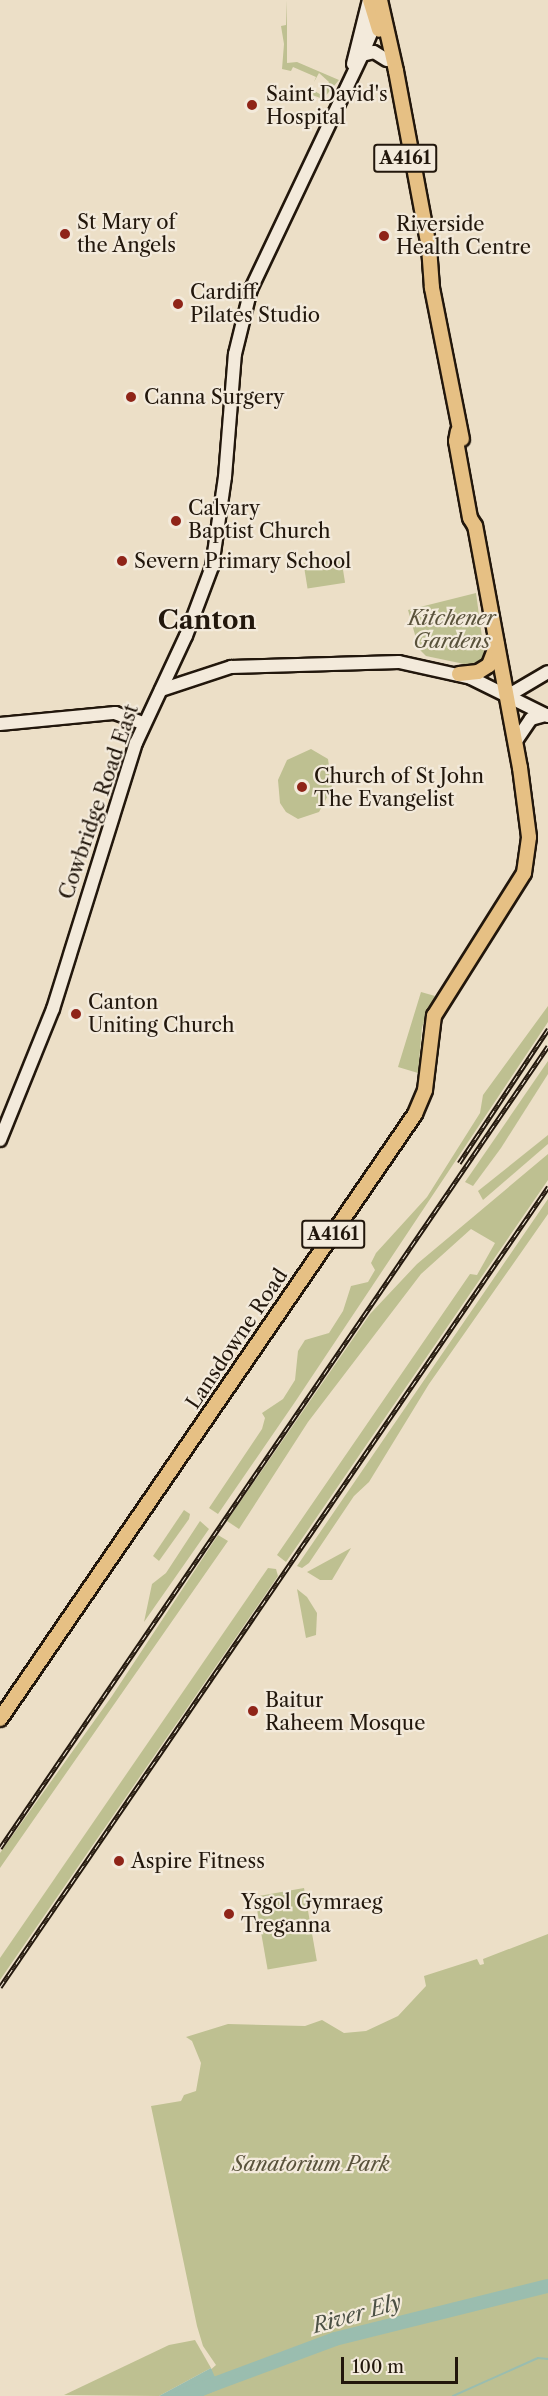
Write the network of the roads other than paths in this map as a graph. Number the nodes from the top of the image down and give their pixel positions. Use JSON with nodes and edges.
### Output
{"nodes":[{"id":1,"x":375,"y":1,"type":"edge"},
{"id":2,"x":376,"y":20,"type":"junction"},
{"id":3,"x":362,"y":56,"type":"junction"},
{"id":4,"x":387,"y":60,"type":"junction"},
{"id":5,"x":353,"y":69,"type":"junction"},
{"id":6,"x":427,"y":253,"type":"junction"},
{"id":7,"x":498,"y":642,"type":"junction"},
{"id":8,"x":548,"y":672,"type":"edge"},
{"id":9,"x":459,"y":674,"type":"junction"},
{"id":10,"x":161,"y":690,"type":"junction"},
{"id":11,"x":509,"y":695,"type":"junction"},
{"id":12,"x":150,"y":710,"type":"junction"},
{"id":13,"x":125,"y":714,"type":"junction"},
{"id":14,"x":547,"y":716,"type":"edge"},
{"id":15,"x":143,"y":723,"type":"junction"},
{"id":16,"x":0,"y":724,"type":"edge"},
{"id":17,"x":516,"y":741,"type":"junction"},
{"id":18,"x":0,"y":1140,"type":"edge"},
{"id":19,"x":0,"y":1719,"type":"edge"}],
"edges":[{"from":1,"to":2,"type":"main road","number":"A4161"},
{"from":1,"to":5,"type":"street","name":"Cowbridge Road East"},
{"from":1,"to":6,"type":"main road","number":"A4161"},
{"from":2,"to":3,"type":"street","name":"Cowbridge Road East"},
{"from":2,"to":4,"type":"main road","number":"A4161"},
{"from":3,"to":4,"type":"street"},
{"from":3,"to":5,"type":"street","name":"Cowbridge Road East"},
{"from":4,"to":6,"type":"main road","number":"A4161"},
{"from":5,"to":10,"type":"street","name":"Cowbridge Road East"},
{"from":6,"to":7,"type":"main road","number":"A4161"},
{"from":7,"to":9,"type":"main road"},
{"from":7,"to":11,"type":"main road","number":"A4161"},
{"from":8,"to":11,"type":"street"},
{"from":9,"to":10,"type":"street"},
{"from":9,"to":11,"type":"street"},
{"from":10,"to":12,"type":"street","name":"Cowbridge Road East"},
{"from":11,"to":14,"type":"street"},
{"from":11,"to":17,"type":"main road","number":"A4161"},
{"from":12,"to":13,"type":"street"},
{"from":12,"to":15,"type":"street","name":"Cowbridge Road East"},
{"from":13,"to":15,"type":"street"},
{"from":13,"to":16,"type":"street"},
{"from":14,"to":17,"type":"street"},
{"from":15,"to":18,"type":"street","name":"Cowbridge Road East"},
{"from":17,"to":19,"type":"main road","name":"Lansdowne Road","number":"A4161"}]}
